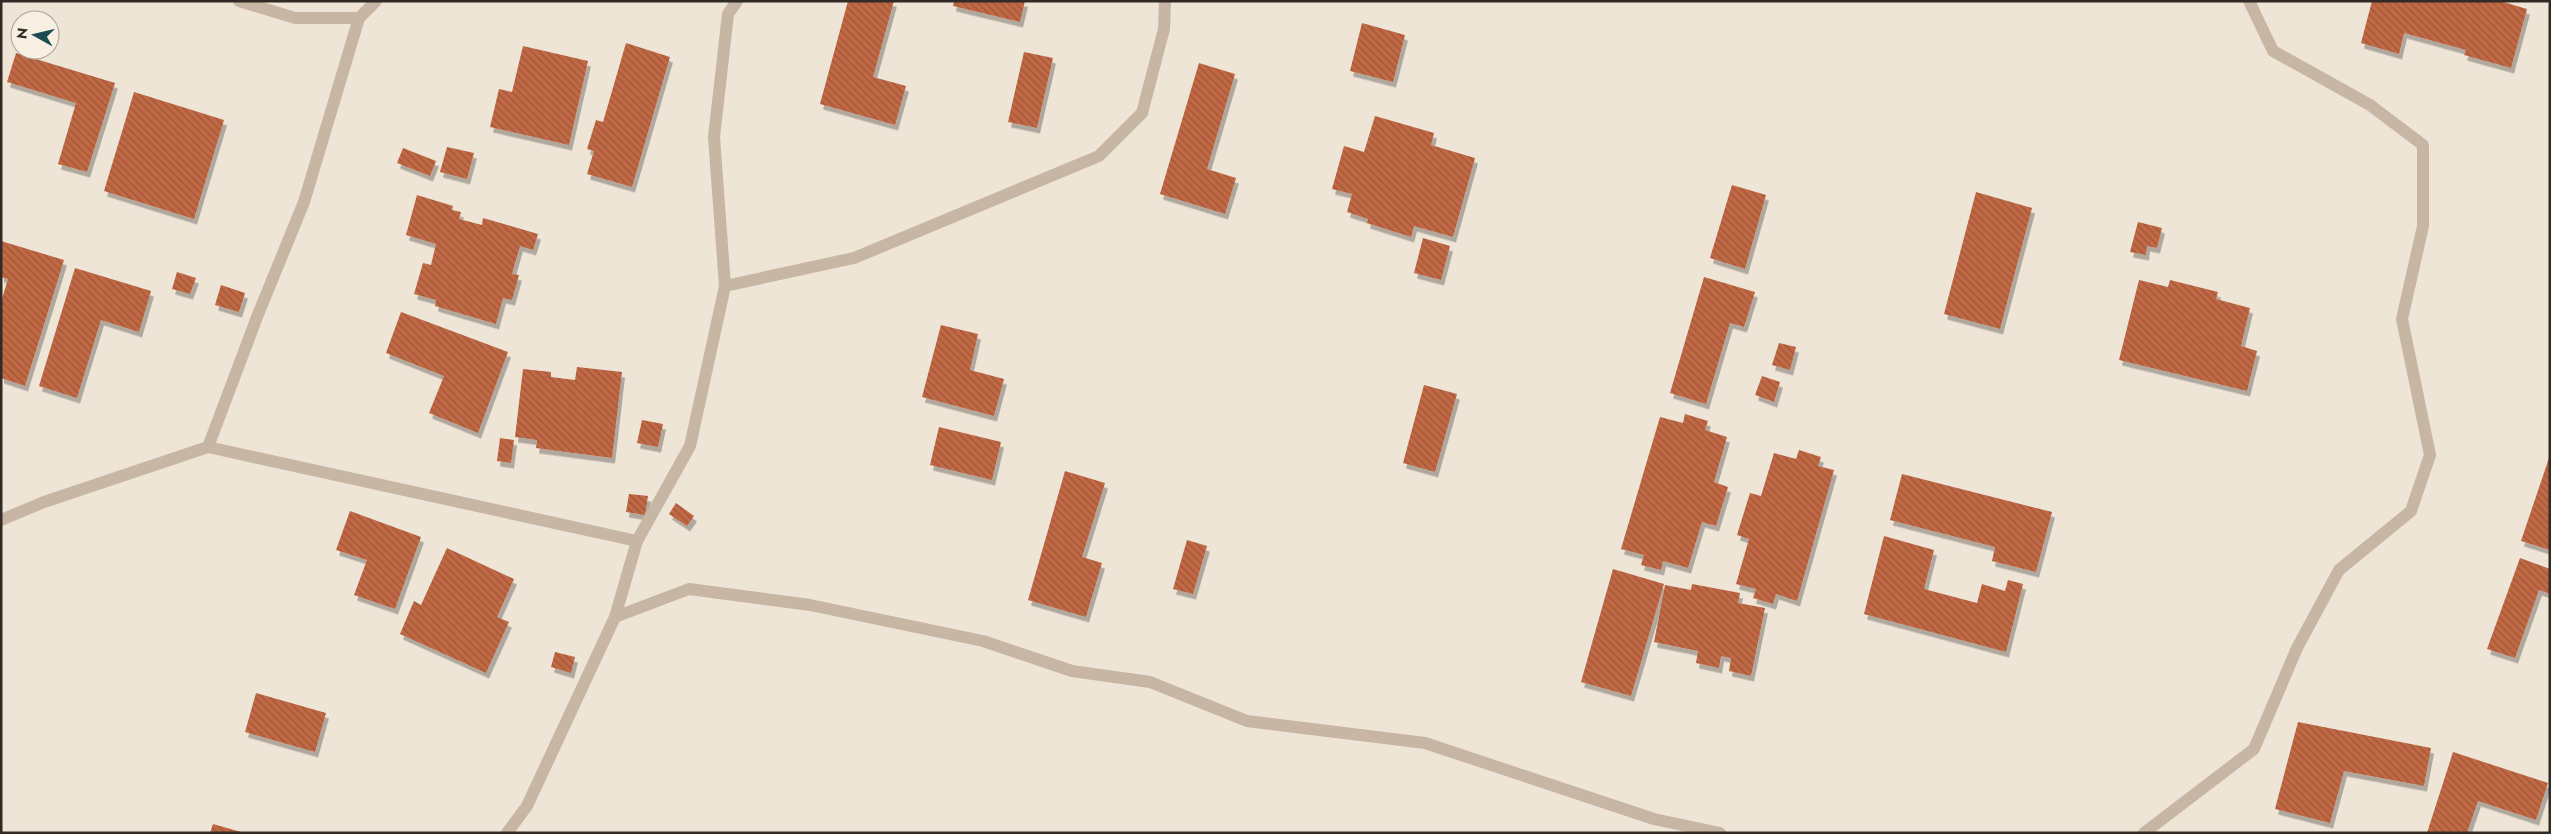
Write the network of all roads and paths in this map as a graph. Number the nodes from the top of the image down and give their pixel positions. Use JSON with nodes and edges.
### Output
{"nodes":[{"id":1,"x":239,"y":1,"type":"edge"},
{"id":2,"x":376,"y":1,"type":"edge"},
{"id":3,"x":737,"y":1,"type":"edge"},
{"id":4,"x":1165,"y":1,"type":"edge"},
{"id":5,"x":2249,"y":1,"type":"edge"},
{"id":6,"x":359,"y":18,"type":"junction"},
{"id":7,"x":725,"y":286,"type":"junction"},
{"id":8,"x":208,"y":447,"type":"junction"},
{"id":9,"x":1,"y":520,"type":"edge"},
{"id":10,"x":637,"y":541,"type":"junction"},
{"id":11,"x":615,"y":617,"type":"junction"},
{"id":12,"x":507,"y":833,"type":"edge"},
{"id":13,"x":1720,"y":833,"type":"edge"},
{"id":14,"x":2144,"y":833,"type":"edge"}],
"edges":[{"from":1,"to":6,"type":"street"},
{"from":2,"to":6,"type":"street"},
{"from":3,"to":7,"type":"street"},
{"from":4,"to":7,"type":"street"},
{"from":5,"to":14,"type":"street"},
{"from":6,"to":8,"type":"street"},
{"from":7,"to":10,"type":"street"},
{"from":8,"to":9,"type":"street"},
{"from":8,"to":10,"type":"street"},
{"from":10,"to":11,"type":"street"},
{"from":11,"to":12,"type":"street"},
{"from":11,"to":13,"type":"street"}]}
